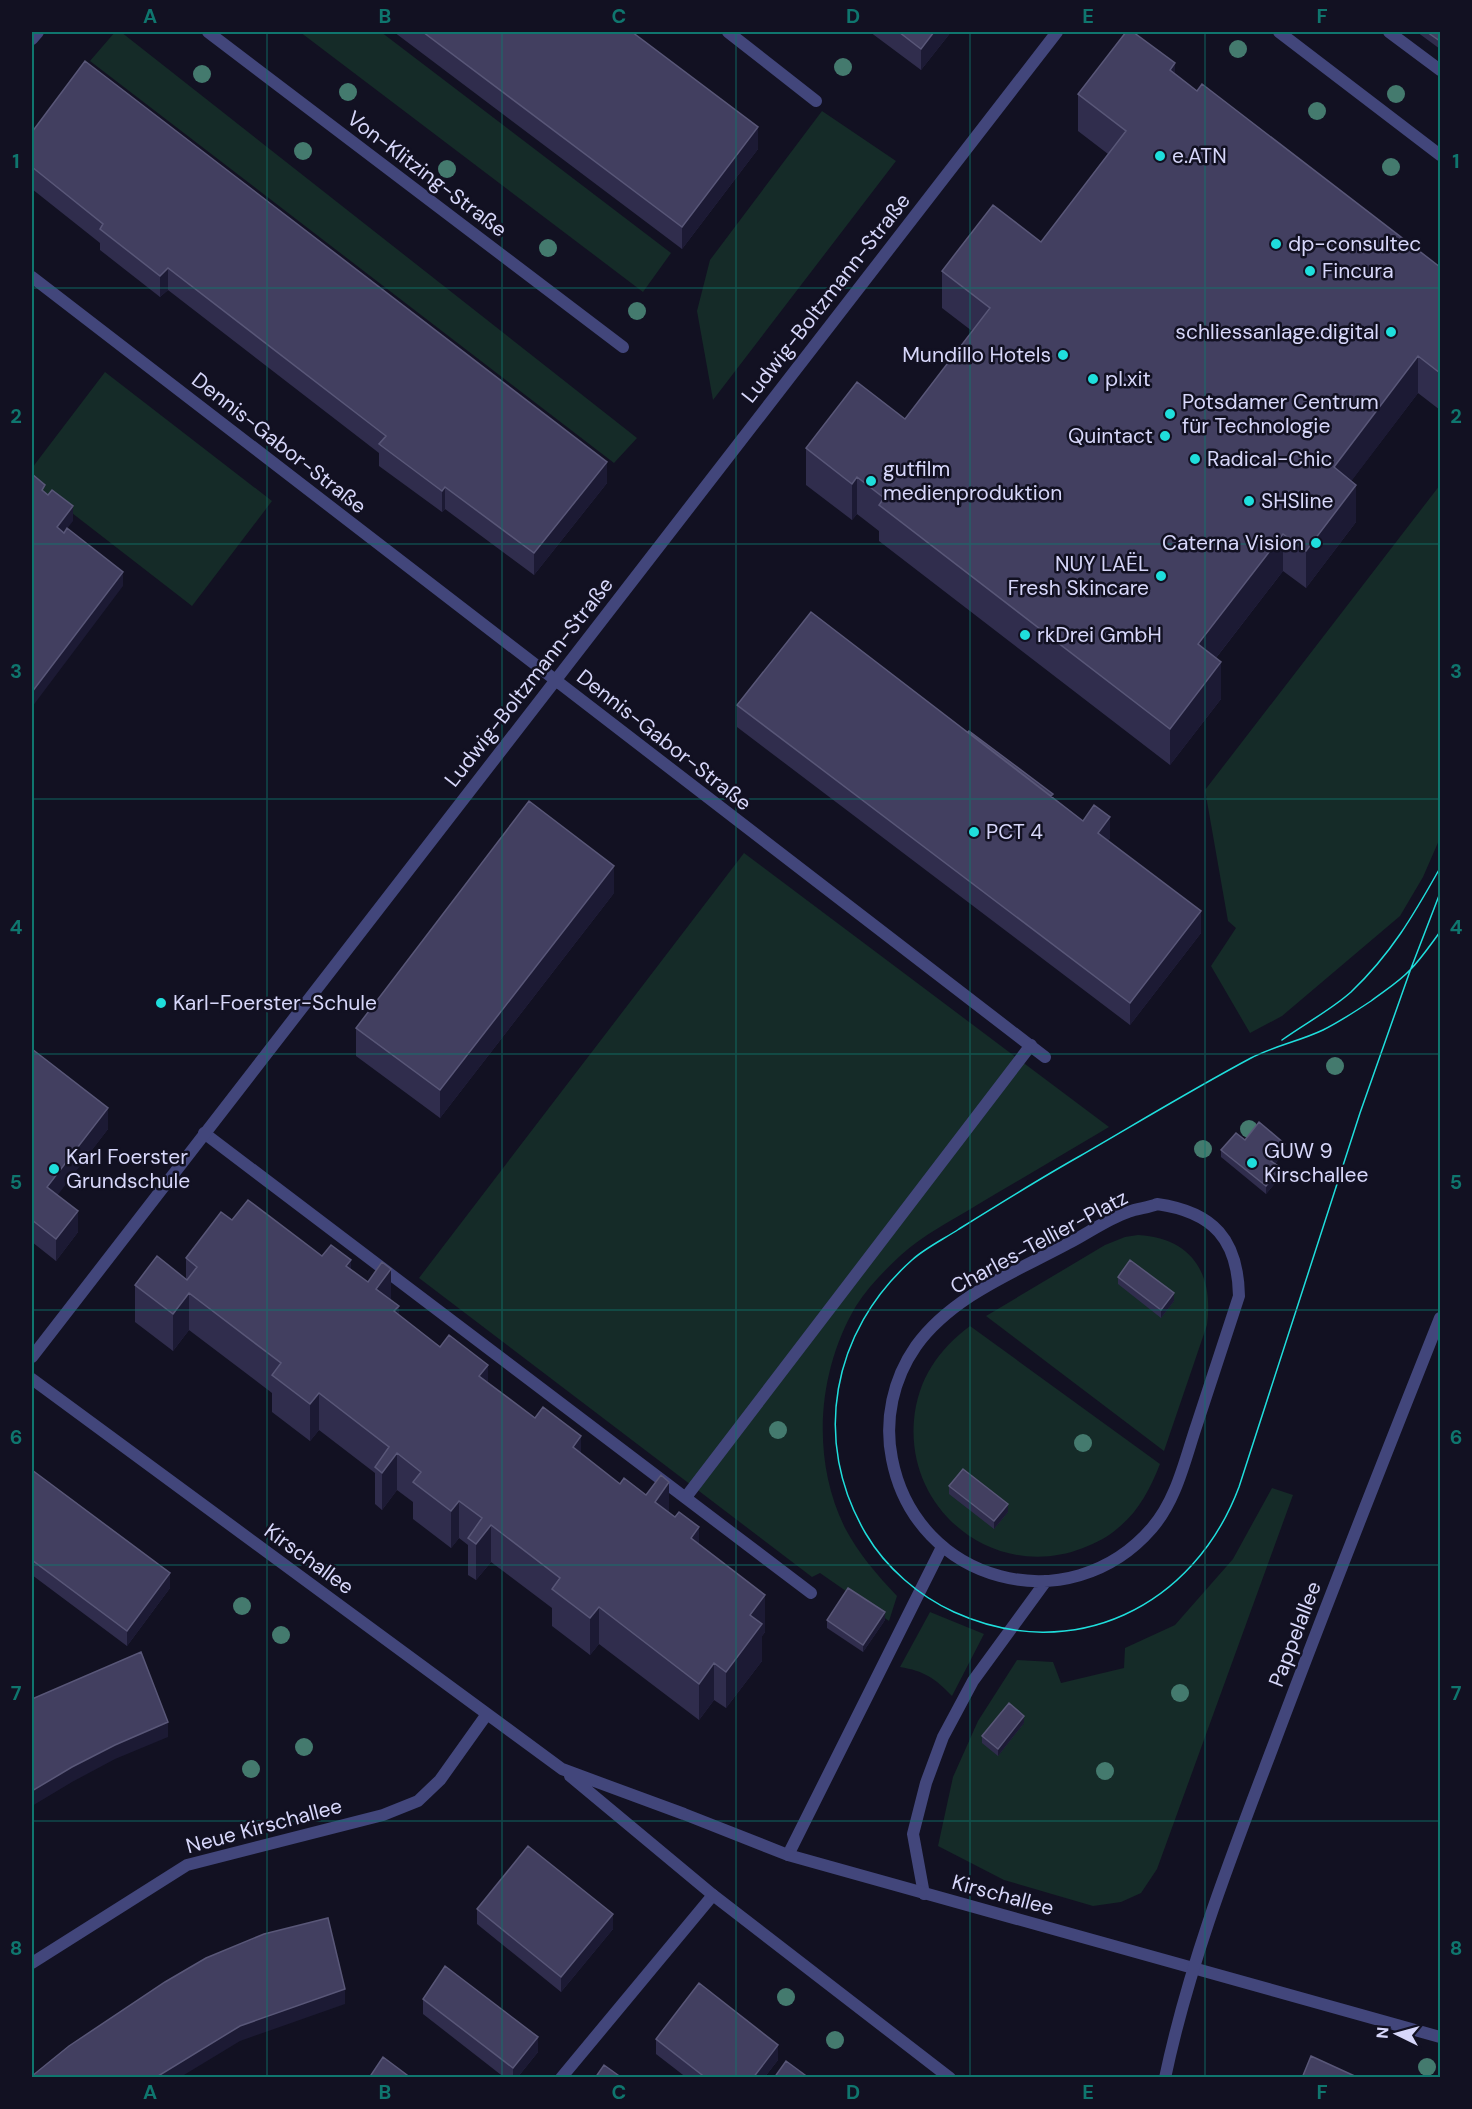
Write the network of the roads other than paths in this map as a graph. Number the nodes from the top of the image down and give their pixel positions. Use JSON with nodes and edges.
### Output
{"nodes":[{"id":1,"x":38,"y":32,"type":"edge"},
{"id":2,"x":208,"y":32,"type":"edge"},
{"id":3,"x":728,"y":32,"type":"edge"},
{"id":4,"x":1057,"y":32,"type":"edge"},
{"id":5,"x":1279,"y":32,"type":"edge"},
{"id":6,"x":1389,"y":32,"type":"edge"},
{"id":7,"x":32,"y":39,"type":"edge"},
{"id":8,"x":1440,"y":70,"type":"edge"},
{"id":9,"x":816,"y":101,"type":"dead end"},
{"id":10,"x":1440,"y":155,"type":"edge"},
{"id":11,"x":32,"y":277,"type":"edge"},
{"id":12,"x":623,"y":347,"type":"dead end"},
{"id":13,"x":555,"y":681,"type":"junction"},
{"id":14,"x":1031,"y":1045,"type":"junction"},
{"id":15,"x":1045,"y":1057,"type":"dead end"},
{"id":16,"x":204,"y":1133,"type":"junction"},
{"id":17,"x":1440,"y":1318,"type":"edge"},
{"id":18,"x":32,"y":1357,"type":"edge"},
{"id":19,"x":32,"y":1379,"type":"edge"},
{"id":20,"x":686,"y":1497,"type":"junction"},
{"id":21,"x":942,"y":1547,"type":"junction"},
{"id":22,"x":1046,"y":1581,"type":"junction"},
{"id":23,"x":811,"y":1593,"type":"dead end"},
{"id":24,"x":487,"y":1714,"type":"junction"},
{"id":25,"x":562,"y":1770,"type":"junction"},
{"id":26,"x":788,"y":1855,"type":"junction"},
{"id":27,"x":924,"y":1894,"type":"junction"},
{"id":28,"x":713,"y":1895,"type":"junction"},
{"id":29,"x":32,"y":1963,"type":"edge"},
{"id":30,"x":1193,"y":1968,"type":"junction"},
{"id":31,"x":1440,"y":2037,"type":"edge"},
{"id":32,"x":561,"y":2078,"type":"edge"},
{"id":33,"x":950,"y":2078,"type":"edge"},
{"id":34,"x":1165,"y":2078,"type":"edge"}],
"edges":[{"from":1,"to":7,"type":"street"},
{"from":2,"to":12,"type":"street","name":"Von-Klitzing-Straße"},
{"from":3,"to":9,"type":"street"},
{"from":4,"to":13,"type":"street","name":"Ludwig-Boltzmann-Straße"},
{"from":5,"to":10,"type":"street"},
{"from":6,"to":8,"type":"street"},
{"from":11,"to":13,"type":"street","name":"Dennis-Gabor-Straße"},
{"from":13,"to":14,"type":"street","name":"Dennis-Gabor-Straße"},
{"from":13,"to":16,"type":"street","name":"Ludwig-Boltzmann-Straße"},
{"from":14,"to":15,"type":"street","name":"Dennis-Gabor-Straße"},
{"from":14,"to":20,"type":"street"},
{"from":16,"to":18,"type":"street","name":"Ludwig-Boltzmann-Straße"},
{"from":16,"to":20,"type":"street"},
{"from":17,"to":30,"type":"street","name":"Pappelallee"},
{"from":19,"to":24,"type":"street","name":"Kirschallee"},
{"from":20,"to":23,"type":"street"},
{"from":21,"to":22,"type":"street","name":"Charles-Tellier-Platz"},
{"from":21,"to":22,"type":"street","name":"Charles-Tellier-Platz"},
{"from":21,"to":26,"type":"street"},
{"from":22,"to":27,"type":"street"},
{"from":24,"to":25,"type":"street","name":"Kirschallee"},
{"from":24,"to":29,"type":"street","name":"Neue Kirschallee"},
{"from":25,"to":26,"type":"street","name":"Kirschallee"},
{"from":25,"to":28,"type":"street","name":"Kirschallee"},
{"from":26,"to":27,"type":"street","name":"Kirschallee"},
{"from":27,"to":30,"type":"street","name":"Kirschallee"},
{"from":28,"to":32,"type":"street"},
{"from":28,"to":33,"type":"street","name":"Kirschallee"},
{"from":30,"to":31,"type":"street","name":"Kirschallee"},
{"from":30,"to":34,"type":"street","name":"Pappelallee"}]}
